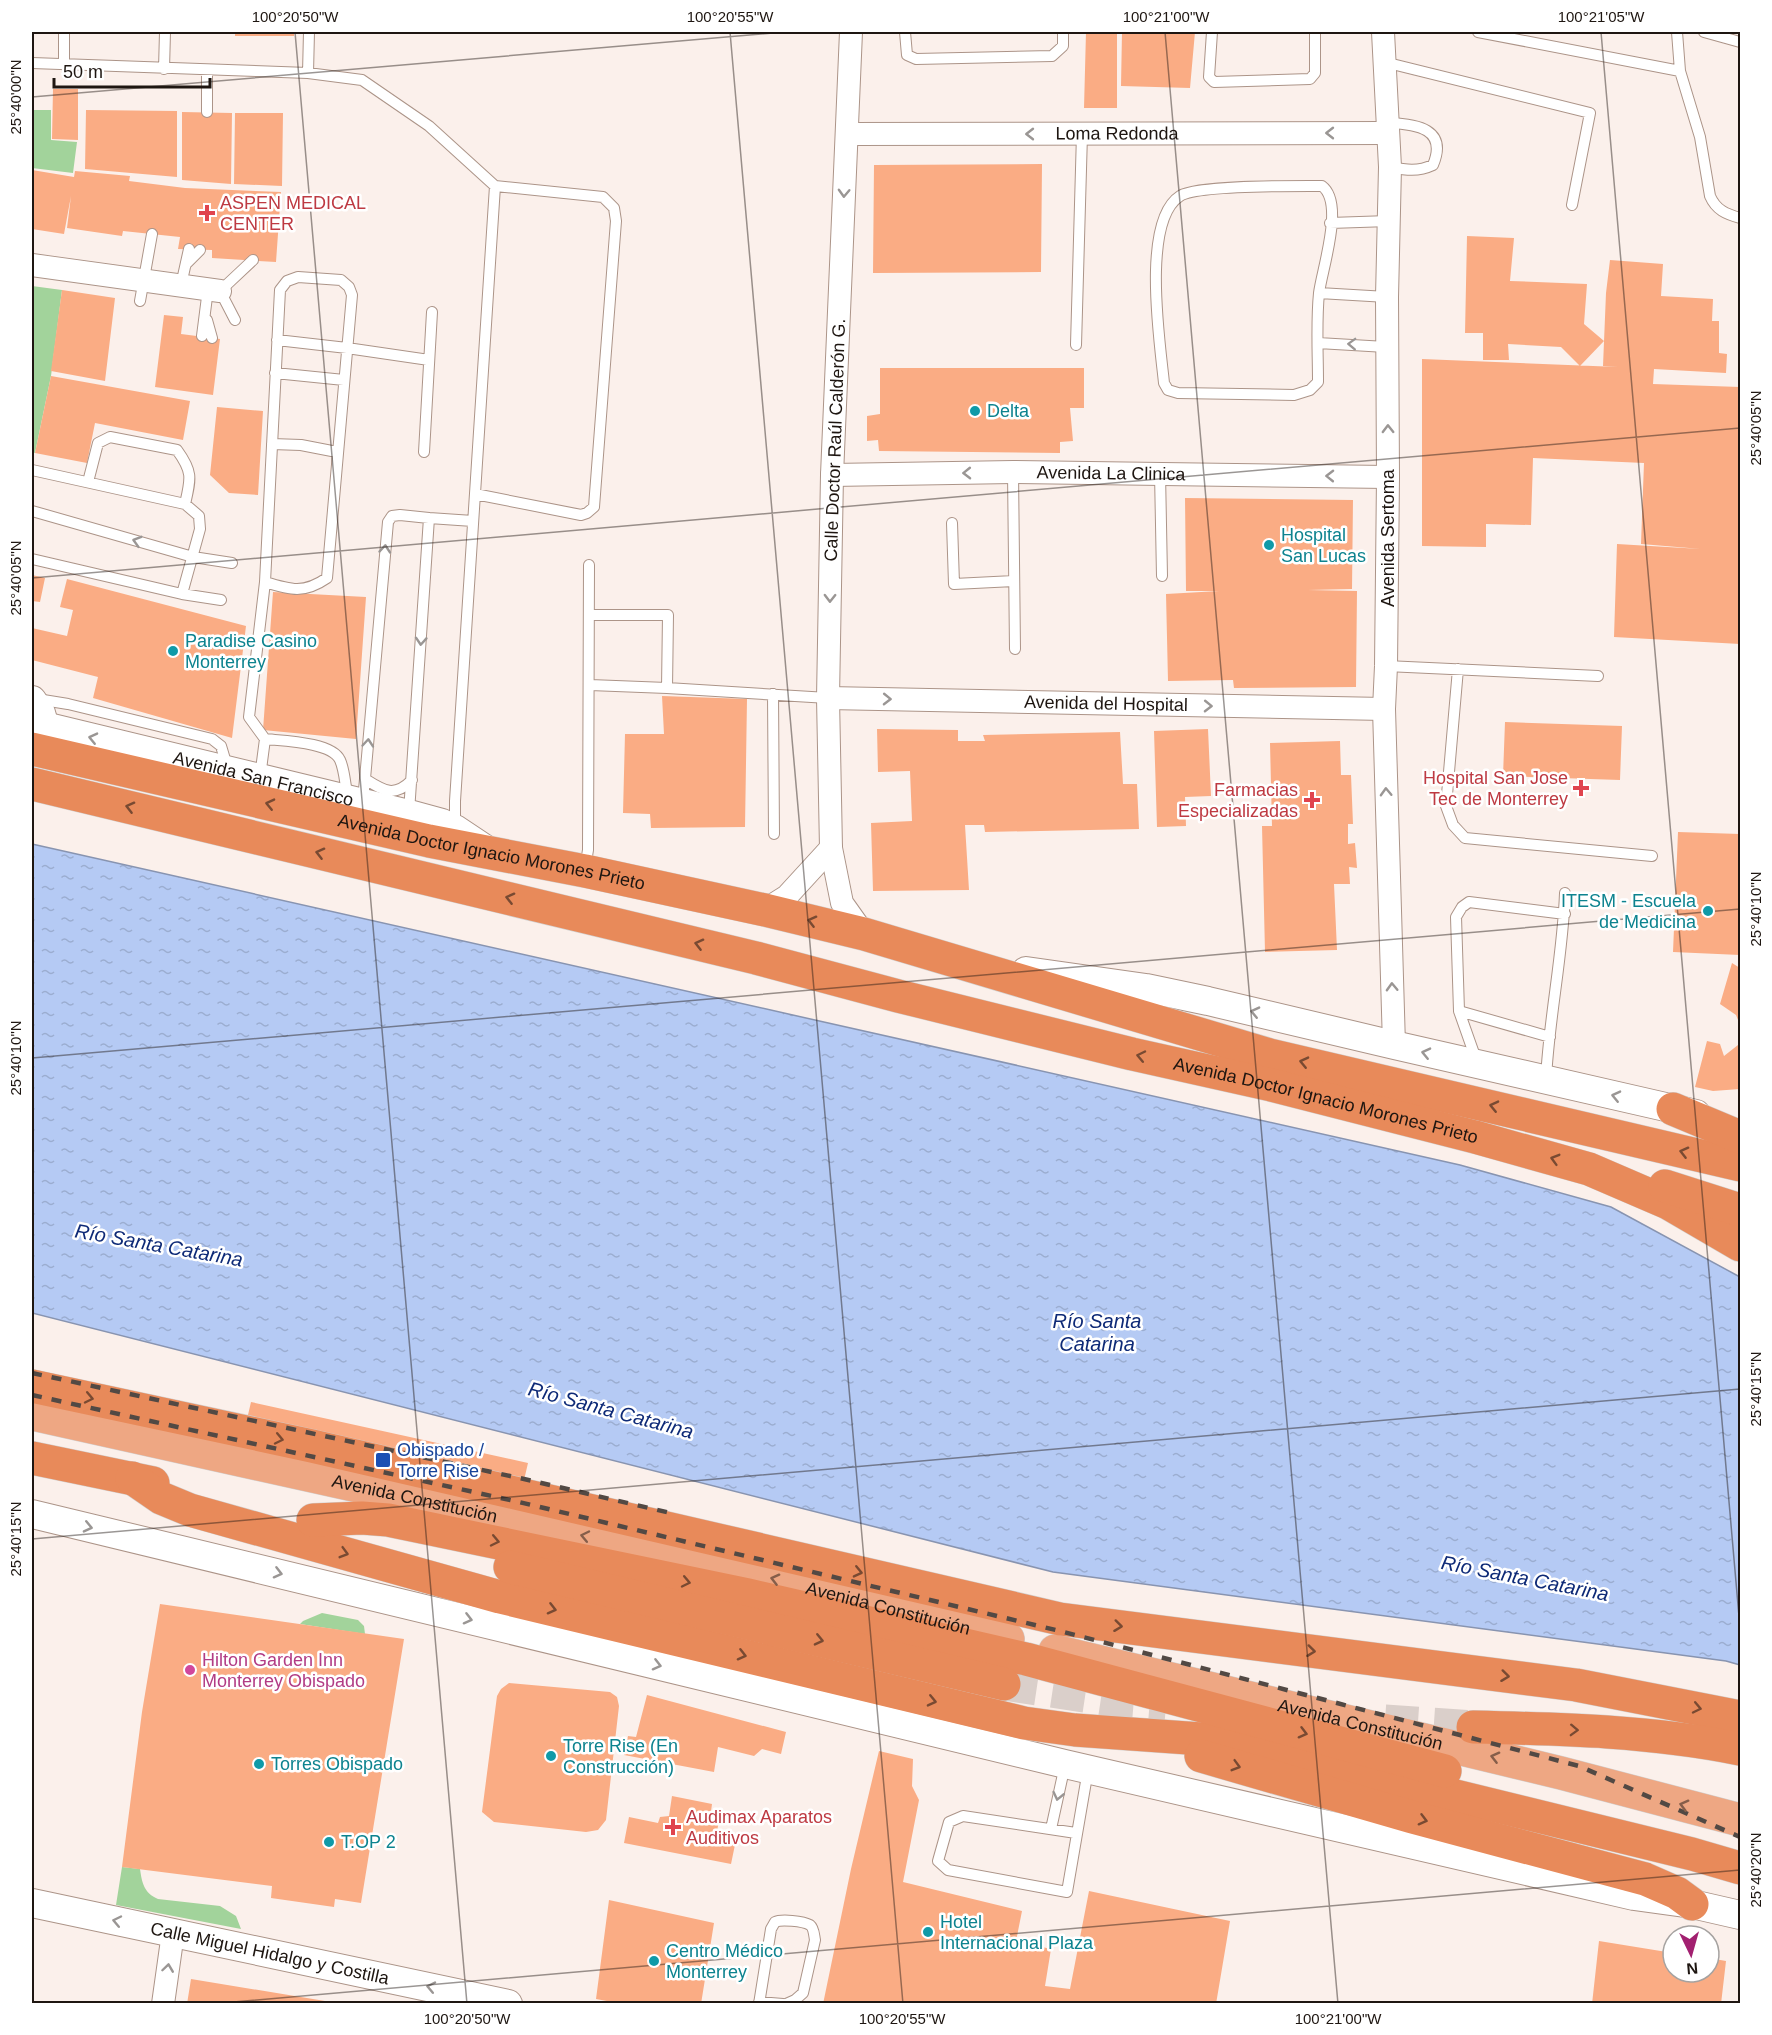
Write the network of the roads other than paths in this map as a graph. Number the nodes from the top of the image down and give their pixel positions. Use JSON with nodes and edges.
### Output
{"nodes":[{"id":1,"x":64,"y":32,"type":"edge"},
{"id":2,"x":165,"y":32,"type":"edge"},
{"id":3,"x":309,"y":32,"type":"edge"},
{"id":4,"x":851,"y":32,"type":"edge"},
{"id":5,"x":904,"y":32,"type":"edge"},
{"id":6,"x":1063,"y":32,"type":"edge"},
{"id":7,"x":1212,"y":32,"type":"edge"},
{"id":8,"x":1315,"y":32,"type":"edge"},
{"id":9,"x":1383,"y":32,"type":"edge"},
{"id":10,"x":1478,"y":32,"type":"edge"},
{"id":11,"x":1677,"y":32,"type":"edge"},
{"id":12,"x":1704,"y":32,"type":"edge"},
{"id":13,"x":1740,"y":42,"type":"edge"},
{"id":14,"x":1383,"y":62,"type":"junction"},
{"id":15,"x":32,"y":63,"type":"edge"},
{"id":16,"x":64,"y":64,"type":"junction"},
{"id":17,"x":164,"y":69,"type":"junction"},
{"id":18,"x":1680,"y":70,"type":"junction"},
{"id":19,"x":207,"y":71,"type":"junction"},
{"id":20,"x":308,"y":73,"type":"junction"},
{"id":21,"x":207,"y":112,"type":"dead end"},
{"id":22,"x":1389,"y":128,"type":"junction"},
{"id":23,"x":846,"y":134,"type":"junction"},
{"id":24,"x":1082,"y":134,"type":"junction"},
{"id":25,"x":1390,"y":167,"type":"junction"},
{"id":26,"x":495,"y":186,"type":"junction"},
{"id":27,"x":1572,"y":204,"type":"dead end"},
{"id":28,"x":1740,"y":218,"type":"edge"},
{"id":29,"x":1389,"y":221,"type":"junction"},
{"id":30,"x":1330,"y":222,"type":"junction"},
{"id":31,"x":152,"y":234,"type":"dead end"},
{"id":32,"x":194,"y":250,"type":"dead end"},
{"id":33,"x":253,"y":260,"type":"dead end"},
{"id":34,"x":32,"y":265,"type":"edge"},
{"id":35,"x":184,"y":275,"type":"junction"},
{"id":36,"x":214,"y":290,"type":"junction"},
{"id":37,"x":142,"y":291,"type":"junction"},
{"id":38,"x":1319,"y":293,"type":"junction"},
{"id":39,"x":1387,"y":297,"type":"junction"},
{"id":40,"x":432,"y":312,"type":"dead end"},
{"id":41,"x":236,"y":320,"type":"dead end"},
{"id":42,"x":207,"y":337,"type":"dead end"},
{"id":43,"x":277,"y":340,"type":"junction"},
{"id":44,"x":1318,"y":343,"type":"junction"},
{"id":45,"x":1076,"y":345,"type":"dead end"},
{"id":46,"x":1386,"y":347,"type":"junction"},
{"id":47,"x":347,"y":348,"type":"junction"},
{"id":48,"x":429,"y":360,"type":"junction"},
{"id":49,"x":275,"y":373,"type":"junction"},
{"id":50,"x":344,"y":380,"type":"junction"},
{"id":51,"x":272,"y":444,"type":"junction"},
{"id":52,"x":337,"y":452,"type":"junction"},
{"id":53,"x":424,"y":452,"type":"dead end"},
{"id":54,"x":32,"y":470,"type":"edge"},
{"id":55,"x":1013,"y":472,"type":"junction"},
{"id":56,"x":1160,"y":473,"type":"junction"},
{"id":57,"x":832,"y":475,"type":"junction"},
{"id":58,"x":1388,"y":477,"type":"junction"},
{"id":59,"x":88,"y":482,"type":"junction"},
{"id":60,"x":475,"y":494,"type":"junction"},
{"id":61,"x":185,"y":504,"type":"junction"},
{"id":62,"x":32,"y":511,"type":"edge"},
{"id":63,"x":429,"y":518,"type":"junction"},
{"id":64,"x":473,"y":521,"type":"junction"},
{"id":65,"x":952,"y":523,"type":"dead end"},
{"id":66,"x":193,"y":557,"type":"junction"},
{"id":67,"x":32,"y":559,"type":"edge"},
{"id":68,"x":232,"y":563,"type":"dead end"},
{"id":69,"x":589,"y":565,"type":"dead end"},
{"id":70,"x":1162,"y":576,"type":"dead end"},
{"id":71,"x":1014,"y":581,"type":"junction"},
{"id":72,"x":265,"y":582,"type":"junction"},
{"id":73,"x":182,"y":594,"type":"junction"},
{"id":74,"x":221,"y":600,"type":"dead end"},
{"id":75,"x":589,"y":615,"type":"junction"},
{"id":76,"x":1015,"y":649,"type":"dead end"},
{"id":77,"x":1386,"y":666,"type":"junction"},
{"id":78,"x":1458,"y":669,"type":"junction"},
{"id":79,"x":1598,"y":676,"type":"dead end"},
{"id":80,"x":590,"y":685,"type":"junction"},
{"id":81,"x":667,"y":688,"type":"junction"},
{"id":82,"x":773,"y":694,"type":"junction"},
{"id":83,"x":828,"y":698,"type":"junction"},
{"id":84,"x":32,"y":699,"type":"edge"},
{"id":85,"x":1384,"y":709,"type":"junction"},
{"id":86,"x":36,"y":733,"type":"edge"},
{"id":87,"x":265,"y":739,"type":"junction"},
{"id":88,"x":228,"y":770,"type":"junction"},
{"id":89,"x":260,"y":777,"type":"junction"},
{"id":90,"x":412,"y":780,"type":"junction"},
{"id":91,"x":32,"y":784,"type":"edge"},
{"id":92,"x":358,"y":793,"type":"junction"},
{"id":93,"x":409,"y":814,"type":"junction"},
{"id":94,"x":445,"y":823,"type":"junction"},
{"id":95,"x":774,"y":834,"type":"dead end"},
{"id":96,"x":831,"y":848,"type":"junction"},
{"id":97,"x":1652,"y":856,"type":"dead end"},
{"id":98,"x":585,"y":871,"type":"junction"},
{"id":99,"x":1565,"y":893,"type":"dead end"},
{"id":100,"x":765,"y":909,"type":"junction"},
{"id":101,"x":1565,"y":914,"type":"junction"},
{"id":102,"x":864,"y":934,"type":"junction"},
{"id":103,"x":949,"y":961,"type":"junction"},
{"id":104,"x":898,"y":996,"type":"junction"},
{"id":105,"x":1459,"y":1011,"type":"junction"},
{"id":106,"x":1550,"y":1037,"type":"junction"},
{"id":107,"x":1394,"y":1046,"type":"junction"},
{"id":108,"x":1270,"y":1055,"type":"junction"},
{"id":109,"x":1477,"y":1064,"type":"junction"},
{"id":110,"x":1546,"y":1080,"type":"junction"},
{"id":111,"x":1673,"y":1108,"type":"junction"},
{"id":112,"x":1740,"y":1124,"type":"edge"},
{"id":113,"x":1740,"y":1137,"type":"edge"},
{"id":114,"x":1740,"y":1165,"type":"edge"},
{"id":115,"x":1589,"y":1169,"type":"junction"},
{"id":116,"x":1740,"y":1210,"type":"edge"},
{"id":117,"x":1740,"y":1245,"type":"edge"},
{"id":118,"x":32,"y":1386,"type":"edge"},
{"id":119,"x":32,"y":1413,"type":"edge"},
{"id":120,"x":32,"y":1458,"type":"edge"},
{"id":121,"x":132,"y":1478,"type":"junction"},
{"id":122,"x":32,"y":1514,"type":"edge"},
{"id":123,"x":313,"y":1520,"type":"junction"},
{"id":124,"x":1004,"y":1684,"type":"tunnel mouth"},
{"id":125,"x":1740,"y":1717,"type":"edge"},
{"id":126,"x":1473,"y":1727,"type":"tunnel mouth"},
{"id":127,"x":1140,"y":1736,"type":"junction"},
{"id":128,"x":1740,"y":1749,"type":"edge"},
{"id":129,"x":1076,"y":1766,"type":"junction"},
{"id":130,"x":1740,"y":1820,"type":"edge"},
{"id":131,"x":1051,"y":1829,"type":"junction"},
{"id":132,"x":1076,"y":1833,"type":"junction"},
{"id":133,"x":1740,"y":1851,"type":"edge"},
{"id":134,"x":1740,"y":1868,"type":"edge"},
{"id":135,"x":32,"y":1903,"type":"edge"},
{"id":136,"x":1692,"y":1904,"type":"junction"},
{"id":137,"x":1740,"y":1915,"type":"edge"},
{"id":138,"x":173,"y":1933,"type":"junction"},
{"id":139,"x":759,"y":2003,"type":"edge"},
{"id":140,"x":163,"y":2004,"type":"edge"},
{"id":141,"x":508,"y":2004,"type":"edge"},
{"id":142,"x":784,"y":2004,"type":"edge"}],
"edges":[{"from":1,"to":16,"type":"lane"},
{"from":2,"to":17,"type":"lane"},
{"from":3,"to":20,"type":"lane"},
{"from":4,"to":23,"type":"street","name":"Calle Doctor Raúl Calderón G."},
{"from":5,"to":6,"type":"lane"},
{"from":7,"to":8,"type":"lane"},
{"from":9,"to":14,"type":"street","name":"Avenida Sertoma"},
{"from":10,"to":18,"type":"lane"},
{"from":11,"to":18,"type":"lane"},
{"from":12,"to":13,"type":"lane"},
{"from":14,"to":22,"type":"street","name":"Avenida Sertoma"},
{"from":14,"to":27,"type":"lane"},
{"from":15,"to":16,"type":"lane"},
{"from":16,"to":17,"type":"lane"},
{"from":17,"to":19,"type":"lane"},
{"from":18,"to":28,"type":"lane"},
{"from":19,"to":20,"type":"lane"},
{"from":19,"to":21,"type":"lane"},
{"from":20,"to":26,"type":"lane"},
{"from":22,"to":24,"type":"street","name":"Loma Redonda","one_way":true},
{"from":22,"to":25,"type":"street","name":"Avenida Sertoma"},
{"from":22,"to":25,"type":"lane"},
{"from":24,"to":23,"type":"street","name":"Loma Redonda","one_way":true},
{"from":23,"to":57,"type":"street","name":"Calle Doctor Raúl Calderón G.","one_way":true},
{"from":24,"to":45,"type":"lane"},
{"from":25,"to":29,"type":"street","name":"Avenida Sertoma"},
{"from":26,"to":60,"type":"lane"},
{"from":26,"to":60,"type":"lane"},
{"from":29,"to":30,"type":"lane"},
{"from":29,"to":39,"type":"street","name":"Avenida Sertoma"},
{"from":30,"to":38,"type":"lane"},
{"from":30,"to":44,"type":"lane"},
{"from":31,"to":37,"type":"lane"},
{"from":32,"to":35,"type":"lane"},
{"from":33,"to":36,"type":"lane"},
{"from":34,"to":37,"type":"street"},
{"from":35,"to":36,"type":"street"},
{"from":35,"to":37,"type":"street"},
{"from":36,"to":41,"type":"lane"},
{"from":36,"to":42,"type":"lane"},
{"from":38,"to":39,"type":"lane"},
{"from":38,"to":44,"type":"lane"},
{"from":39,"to":46,"type":"street","name":"Avenida Sertoma"},
{"from":40,"to":48,"type":"lane"},
{"from":43,"to":47,"type":"lane"},
{"from":43,"to":47,"type":"lane"},
{"from":43,"to":49,"type":"lane"},
{"from":46,"to":44,"type":"lane","one_way":true},
{"from":58,"to":46,"type":"street","name":"Avenida Sertoma","one_way":true},
{"from":47,"to":48,"type":"lane"},
{"from":47,"to":50,"type":"lane"},
{"from":48,"to":53,"type":"lane"},
{"from":49,"to":50,"type":"lane"},
{"from":49,"to":51,"type":"lane"},
{"from":50,"to":52,"type":"lane"},
{"from":51,"to":52,"type":"lane"},
{"from":51,"to":72,"type":"lane"},
{"from":52,"to":72,"type":"lane"},
{"from":54,"to":59,"type":"lane"},
{"from":55,"to":56,"type":"street","name":"Avenida La Clinica"},
{"from":55,"to":57,"type":"street","name":"Avenida La Clinica","one_way":true},
{"from":55,"to":71,"type":"lane"},
{"from":58,"to":56,"type":"street","name":"Avenida La Clinica","one_way":true},
{"from":56,"to":70,"type":"lane"},
{"from":57,"to":83,"type":"street","name":"Calle Doctor Raúl Calderón G.","one_way":true},
{"from":58,"to":77,"type":"street","name":"Avenida Sertoma"},
{"from":59,"to":61,"type":"lane"},
{"from":59,"to":61,"type":"lane"},
{"from":60,"to":64,"type":"lane"},
{"from":61,"to":66,"type":"lane"},
{"from":66,"to":62,"type":"lane","one_way":true},
{"from":63,"to":64,"type":"lane"},
{"from":63,"to":90,"type":"lane","one_way":true},
{"from":92,"to":63,"type":"lane","one_way":true},
{"from":64,"to":94,"type":"lane"},
{"from":65,"to":71,"type":"lane"},
{"from":66,"to":68,"type":"lane"},
{"from":66,"to":73,"type":"lane"},
{"from":67,"to":73,"type":"lane"},
{"from":69,"to":75,"type":"lane"},
{"from":71,"to":76,"type":"lane"},
{"from":72,"to":87,"type":"lane"},
{"from":73,"to":74,"type":"lane"},
{"from":75,"to":80,"type":"lane"},
{"from":75,"to":81,"type":"lane"},
{"from":77,"to":78,"type":"lane"},
{"from":77,"to":85,"type":"street","name":"Avenida Sertoma"},
{"from":78,"to":79,"type":"lane"},
{"from":78,"to":97,"type":"lane"},
{"from":80,"to":81,"type":"lane"},
{"from":80,"to":98,"type":"lane"},
{"from":81,"to":82,"type":"lane"},
{"from":82,"to":83,"type":"lane"},
{"from":82,"to":95,"type":"lane"},
{"from":83,"to":85,"type":"street","name":"Avenida del Hospital","one_way":true},
{"from":83,"to":96,"type":"street","name":"Calle Doctor Raúl Calderón G."},
{"from":84,"to":86,"type":"street"},
{"from":84,"to":88,"type":"lane"},
{"from":107,"to":85,"type":"street","name":"Avenida Sertoma","one_way":true},
{"from":88,"to":86,"type":"street","name":"Avenida San Francisco","one_way":true},
{"from":94,"to":86,"type":"highway","name":"Avenida Doctor Ignacio Morones Prieto","one_way":true},
{"from":87,"to":89,"type":"lane"},
{"from":87,"to":92,"type":"lane"},
{"from":88,"to":89,"type":"street","name":"Avenida San Francisco"},
{"from":89,"to":92,"type":"street","name":"Avenida San Francisco"},
{"from":90,"to":92,"type":"lane"},
{"from":90,"to":93,"type":"lane"},
{"from":104,"to":91,"type":"highway","name":"Avenida Doctor Ignacio Morones Prieto","one_way":true},
{"from":92,"to":93,"type":"street","name":"Avenida San Francisco"},
{"from":93,"to":94,"type":"street","name":"Avenida San Francisco"},
{"from":94,"to":98,"type":"highway","name":"Avenida Doctor Ignacio Morones Prieto"},
{"from":96,"to":100,"type":"street"},
{"from":96,"to":102,"type":"street","name":"Calle Doctor Raúl Calderón G."},
{"from":98,"to":100,"type":"highway","name":"Avenida Doctor Ignacio Morones Prieto"},
{"from":99,"to":101,"type":"lane"},
{"from":102,"to":100,"type":"highway","name":"Avenida Doctor Ignacio Morones Prieto","one_way":true},
{"from":101,"to":105,"type":"lane"},
{"from":101,"to":106,"type":"lane"},
{"from":102,"to":103,"type":"highway","name":"Avenida Doctor Ignacio Morones Prieto"},
{"from":107,"to":103,"type":"street","one_way":true},
{"from":103,"to":108,"type":"highway","name":"Avenida Doctor Ignacio Morones Prieto"},
{"from":104,"to":108,"type":"highway","name":"Avenida Doctor Ignacio Morones Prieto"},
{"from":115,"to":104,"type":"highway","name":"Avenida Doctor Ignacio Morones Prieto","one_way":true},
{"from":105,"to":106,"type":"lane"},
{"from":105,"to":109,"type":"lane"},
{"from":106,"to":110,"type":"lane"},
{"from":109,"to":107,"type":"street","one_way":true},
{"from":114,"to":108,"type":"highway","one_way":true},
{"from":109,"to":110,"type":"street"},
{"from":111,"to":110,"type":"street","one_way":true},
{"from":111,"to":112,"type":"street"},
{"from":111,"to":113,"type":"highway"},
{"from":115,"to":116,"type":"highway"},
{"from":115,"to":117,"type":"highway","name":"Avenida Doctor Ignacio Morones Prieto"},
{"from":118,"to":125,"type":"highway","name":"Avenida Constitución","one_way":true},
{"from":130,"to":119,"type":"main road","name":"Avenida Constitución","one_way":true},
{"from":120,"to":121,"type":"highway"},
{"from":121,"to":123,"type":"highway"},
{"from":121,"to":127,"type":"highway","one_way":true},
{"from":122,"to":129,"type":"street","one_way":true},
{"from":123,"to":124,"type":"highway","one_way":true},
{"from":123,"to":133,"type":"highway","one_way":true},
{"from":126,"to":128,"type":"highway","one_way":true},
{"from":127,"to":134,"type":"highway"},
{"from":127,"to":136,"type":"highway","one_way":true},
{"from":129,"to":131,"type":"lane","one_way":true},
{"from":129,"to":132,"type":"lane"},
{"from":129,"to":136,"type":"street"},
{"from":131,"to":132,"type":"lane"},
{"from":131,"to":132,"type":"lane"},
{"from":138,"to":135,"type":"street","name":"Calle Miguel Hidalgo y Costilla","one_way":true},
{"from":136,"to":137,"type":"street"},
{"from":140,"to":138,"type":"street","one_way":true},
{"from":141,"to":138,"type":"street","name":"Calle Miguel Hidalgo y Costilla","one_way":true},
{"from":139,"to":142,"type":"lane"},
{"from":139,"to":142,"type":"lane"}]}
